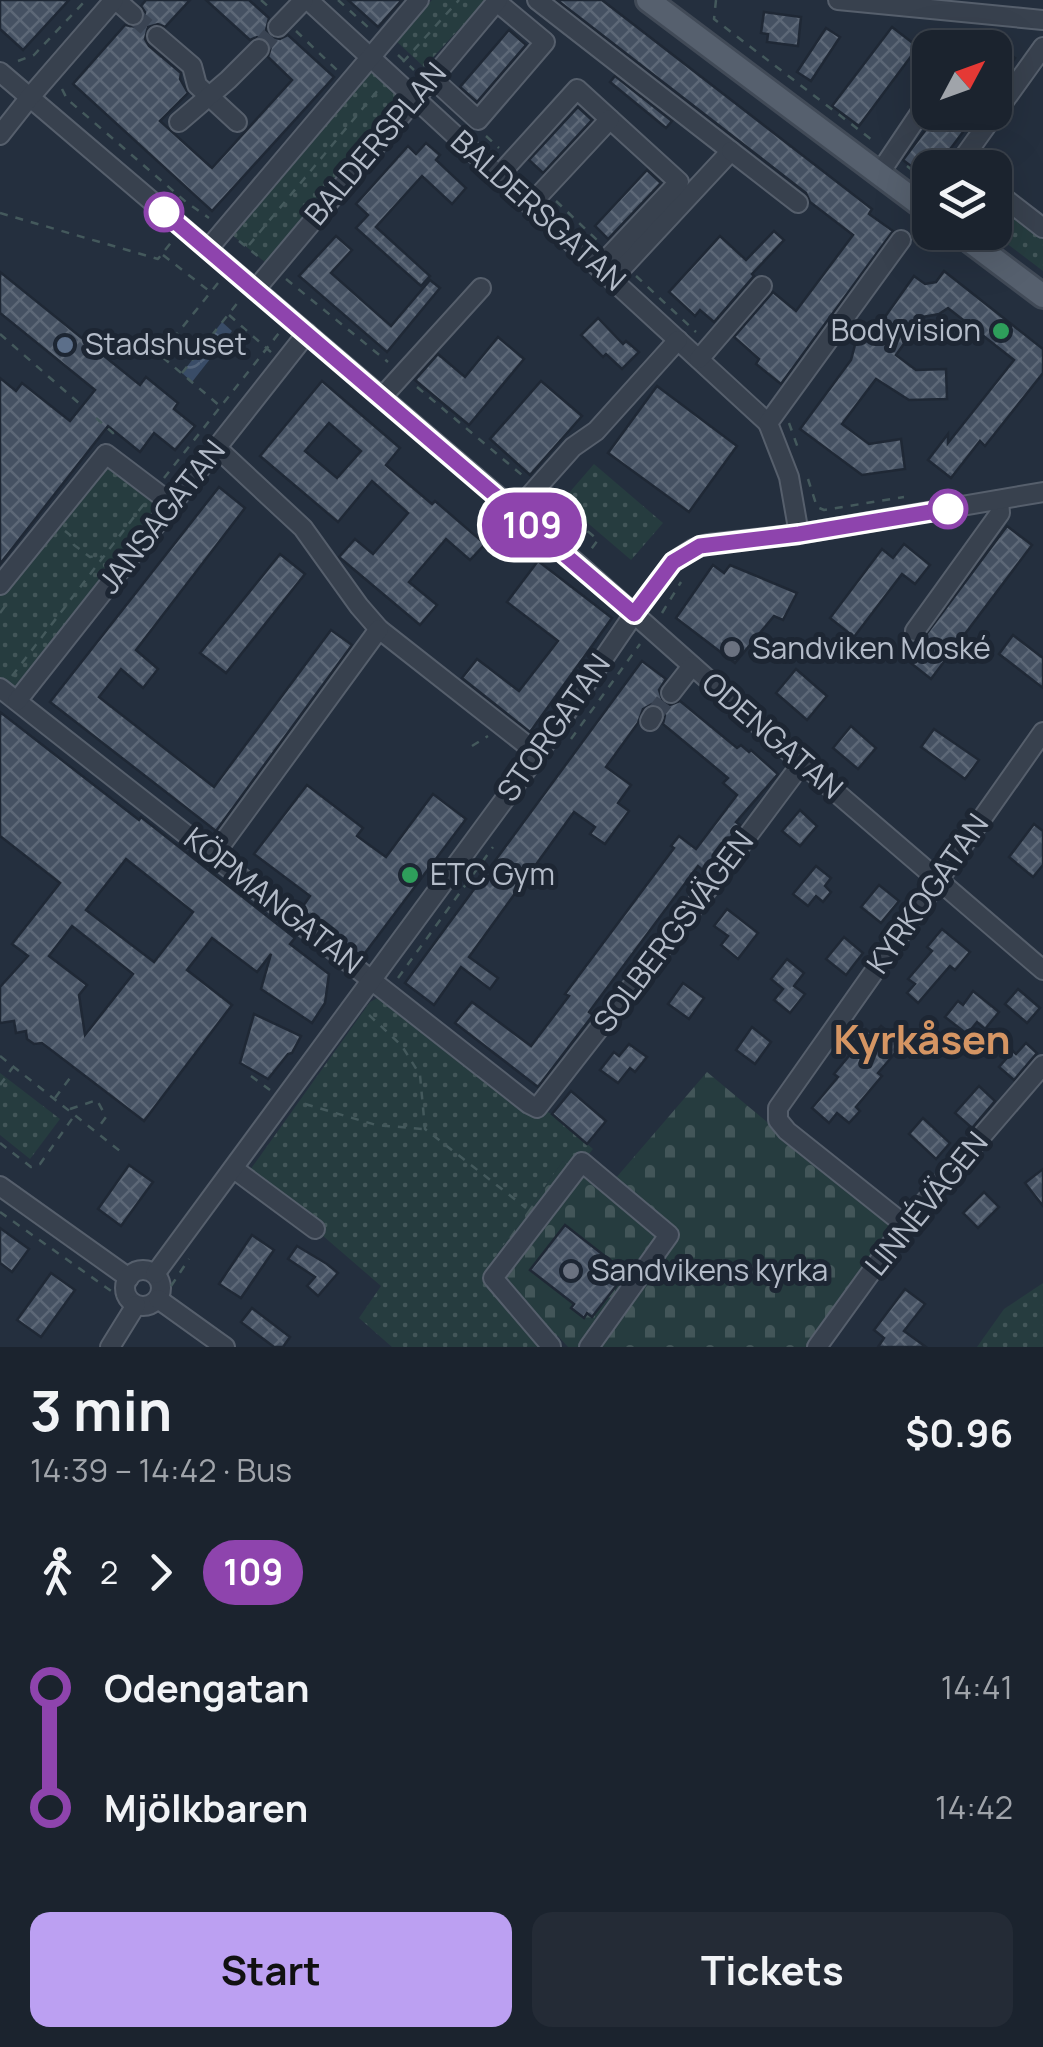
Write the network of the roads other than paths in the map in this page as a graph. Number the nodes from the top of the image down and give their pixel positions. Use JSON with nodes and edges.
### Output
{"nodes":[{"id":1,"x":115,"y":0,"type":"edge"},
{"id":2,"x":306,"y":0,"type":"edge"},
{"id":3,"x":420,"y":0,"type":"edge"},
{"id":4,"x":537,"y":0,"type":"edge"},
{"id":5,"x":648,"y":0,"type":"edge"},
{"id":6,"x":838,"y":0,"type":"edge"},
{"id":7,"x":498,"y":1,"type":"edge"},
{"id":8,"x":860,"y":1,"type":"edge"},
{"id":9,"x":134,"y":15,"type":"tunnel mouth"},
{"id":10,"x":1043,"y":20,"type":"edge"},
{"id":11,"x":282,"y":24,"type":"tunnel mouth"},
{"id":12,"x":157,"y":36,"type":"tunnel mouth"},
{"id":13,"x":1043,"y":47,"type":"edge"},
{"id":14,"x":259,"y":49,"type":"tunnel mouth"},
{"id":15,"x":370,"y":58,"type":"junction"},
{"id":16,"x":0,"y":72,"type":"edge"},
{"id":17,"x":430,"y":80,"type":"junction"},
{"id":18,"x":208,"y":95,"type":"junction"},
{"id":19,"x":30,"y":97,"type":"junction"},
{"id":20,"x":415,"y":98,"type":"junction"},
{"id":21,"x":610,"y":118,"type":"junction"},
{"id":22,"x":179,"y":122,"type":"dead end"},
{"id":23,"x":237,"y":122,"type":"dead end"},
{"id":24,"x":912,"y":124,"type":"edge"},
{"id":25,"x":0,"y":135,"type":"edge"},
{"id":26,"x":971,"y":150,"type":"edge"},
{"id":27,"x":731,"y":152,"type":"junction"},
{"id":28,"x":885,"y":164,"type":"junction"},
{"id":29,"x":498,"y":176,"type":"junction"},
{"id":30,"x":912,"y":191,"type":"edge"},
{"id":31,"x":798,"y":203,"type":"dead end"},
{"id":32,"x":530,"y":204,"type":"junction"},
{"id":33,"x":1012,"y":204,"type":"edge"},
{"id":34,"x":1043,"y":228,"type":"edge"},
{"id":35,"x":901,"y":240,"type":"dead end"},
{"id":36,"x":208,"y":250,"type":"junction"},
{"id":37,"x":982,"y":250,"type":"edge"},
{"id":38,"x":612,"y":267,"type":"junction"},
{"id":39,"x":762,"y":286,"type":"dead end"},
{"id":40,"x":481,"y":288,"type":"dead end"},
{"id":41,"x":247,"y":295,"type":"junction"},
{"id":42,"x":1043,"y":296,"type":"edge"},
{"id":43,"x":307,"y":333,"type":"junction"},
{"id":44,"x":678,"y":340,"type":"junction"},
{"id":45,"x":705,"y":352,"type":"junction"},
{"id":46,"x":382,"y":396,"type":"junction"},
{"id":47,"x":768,"y":423,"type":"junction"},
{"id":48,"x":217,"y":448,"type":"junction"},
{"id":49,"x":1043,"y":492,"type":"edge"},
{"id":50,"x":998,"y":500,"type":"junction"},
{"id":51,"x":172,"y":504,"type":"junction"},
{"id":52,"x":516,"y":511,"type":"junction"},
{"id":53,"x":799,"y":534,"type":"junction"},
{"id":54,"x":0,"y":585,"type":"edge"},
{"id":55,"x":634,"y":614,"type":"junction"},
{"id":56,"x":379,"y":629,"type":"junction"},
{"id":57,"x":914,"y":631,"type":"dead end"},
{"id":58,"x":692,"y":666,"type":"junction"},
{"id":59,"x":6,"y":693,"type":"edge"},
{"id":60,"x":671,"y":693,"type":"tunnel mouth"},
{"id":61,"x":1043,"y":732,"type":"edge"},
{"id":62,"x":538,"y":754,"type":"junction"},
{"id":63,"x":802,"y":763,"type":"junction"},
{"id":64,"x":214,"y":856,"type":"junction"},
{"id":65,"x":938,"y":880,"type":"junction"},
{"id":66,"x":1043,"y":970,"type":"edge"},
{"id":67,"x":372,"y":978,"type":"junction"},
{"id":68,"x":1043,"y":1064,"type":"edge"},
{"id":69,"x":545,"y":1101,"type":"joint"},
{"id":70,"x":234,"y":1169,"type":"junction"},
{"id":71,"x":0,"y":1186,"type":"edge"},
{"id":72,"x":905,"y":1225,"type":"junction"},
{"id":73,"x":314,"y":1229,"type":"dead end"},
{"id":74,"x":155,"y":1274,"type":"junction"},
{"id":75,"x":128,"y":1278,"type":"junction"},
{"id":76,"x":158,"y":1299,"type":"junction"},
{"id":77,"x":135,"y":1306,"type":"junction"},
{"id":78,"x":110,"y":1347,"type":"edge"},
{"id":79,"x":225,"y":1347,"type":"edge"},
{"id":80,"x":551,"y":1347,"type":"edge"},
{"id":81,"x":588,"y":1347,"type":"edge"},
{"id":82,"x":817,"y":1347,"type":"edge"}],
"edges":[{"from":1,"to":9,"type":"street"},
{"from":1,"to":19,"type":"street"},
{"from":2,"to":11,"type":"street"},
{"from":2,"to":15,"type":"street","name":"BALDERSGATAN"},
{"from":3,"to":15,"type":"street","name":"BALDERSPLAN"},
{"from":4,"to":27,"type":"street"},
{"from":5,"to":28,"type":"main road"},
{"from":6,"to":8,"type":"street"},
{"from":7,"to":17,"type":"street","name":"BALDERSPLAN"},
{"from":7,"to":17,"type":"street"},
{"from":8,"to":10,"type":"street"},
{"from":12,"to":18,"type":"street"},
{"from":13,"to":26,"type":"street"},
{"from":14,"to":18,"type":"street"},
{"from":15,"to":20,"type":"street","name":"BALDERSGATAN"},
{"from":15,"to":36,"type":"street","name":"BALDERSPLAN"},
{"from":16,"to":19,"type":"street","name":"ODENGATAN"},
{"from":17,"to":20,"type":"street","name":"BALDERSPLAN"},
{"from":18,"to":22,"type":"street"},
{"from":18,"to":23,"type":"street"},
{"from":19,"to":25,"type":"street"},
{"from":19,"to":36,"type":"street","name":"ODENGATAN"},
{"from":20,"to":29,"type":"street","name":"BALDERSGATAN"},
{"from":20,"to":41,"type":"street","name":"BALDERSPLAN"},
{"from":21,"to":29,"type":"street"},
{"from":21,"to":32,"type":"street"},
{"from":21,"to":38,"type":"street"},
{"from":24,"to":28,"type":"street"},
{"from":27,"to":31,"type":"street"},
{"from":27,"to":38,"type":"street"},
{"from":28,"to":30,"type":"main road"},
{"from":29,"to":32,"type":"street","name":"BALDERSGATAN"},
{"from":32,"to":38,"type":"street","name":"BALDERSGATAN"},
{"from":33,"to":34,"type":"street"},
{"from":35,"to":47,"type":"street"},
{"from":36,"to":41,"type":"street","name":"ODENGATAN"},
{"from":37,"to":42,"type":"main road"},
{"from":38,"to":44,"type":"street","name":"BALDERSGATAN"},
{"from":39,"to":45,"type":"street"},
{"from":40,"to":46,"type":"street"},
{"from":41,"to":43,"type":"street","name":"ODENGATAN"},
{"from":43,"to":46,"type":"street","name":"ODENGATAN"},
{"from":43,"to":48,"type":"street","name":"JANSAGATAN"},
{"from":44,"to":45,"type":"street","name":"BALDERSGATAN"},
{"from":44,"to":52,"type":"street"},
{"from":45,"to":47,"type":"street","name":"BALDERSGATAN"},
{"from":46,"to":52,"type":"street","name":"ODENGATAN"},
{"from":47,"to":53,"type":"street"},
{"from":48,"to":51,"type":"street","name":"JANSAGATAN"},
{"from":48,"to":56,"type":"street"},
{"from":49,"to":50,"type":"street","name":"STORGATAN"},
{"from":50,"to":53,"type":"street","name":"STORGATAN"},
{"from":50,"to":57,"type":"street"},
{"from":51,"to":54,"type":"street"},
{"from":51,"to":59,"type":"street","name":"JANSAGATAN"},
{"from":52,"to":55,"type":"street","name":"ODENGATAN"},
{"from":53,"to":55,"type":"street","name":"STORGATAN"},
{"from":55,"to":58,"type":"street","name":"ODENGATAN"},
{"from":55,"to":62,"type":"street","name":"STORGATAN"},
{"from":56,"to":62,"type":"street"},
{"from":56,"to":64,"type":"street"},
{"from":58,"to":60,"type":"street"},
{"from":58,"to":63,"type":"street","name":"ODENGATAN"},
{"from":59,"to":64,"type":"street","name":"KÖPMANGATAN"},
{"from":61,"to":65,"type":"street","name":"KYRKOGATAN"},
{"from":62,"to":67,"type":"street","name":"STORGATAN"},
{"from":63,"to":65,"type":"street","name":"ODENGATAN"},
{"from":63,"to":69,"type":"street","name":"SOLBERGSVÄGEN"},
{"from":64,"to":67,"type":"street","name":"KÖPMANGATAN"},
{"from":65,"to":66,"type":"street","name":"ODENGATAN"},
{"from":65,"to":72,"type":"street","name":"KYRKOGATAN"},
{"from":67,"to":69,"type":"street","name":"KÖPMANGATAN"},
{"from":67,"to":70,"type":"street","name":"STORGATAN"},
{"from":68,"to":72,"type":"street","name":"LINNÉVÄGEN"},
{"from":70,"to":73,"type":"street"},
{"from":70,"to":74,"type":"street","name":"STORGATAN"},
{"from":71,"to":75,"type":"street"},
{"from":72,"to":82,"type":"street","name":"LINNÉVÄGEN"},
{"from":74,"to":75,"type":"street"},
{"from":74,"to":76,"type":"street"},
{"from":75,"to":77,"type":"street"},
{"from":76,"to":77,"type":"street"},
{"from":76,"to":79,"type":"street"},
{"from":77,"to":78,"type":"street"},
{"from":80,"to":81,"type":"street"}]}
